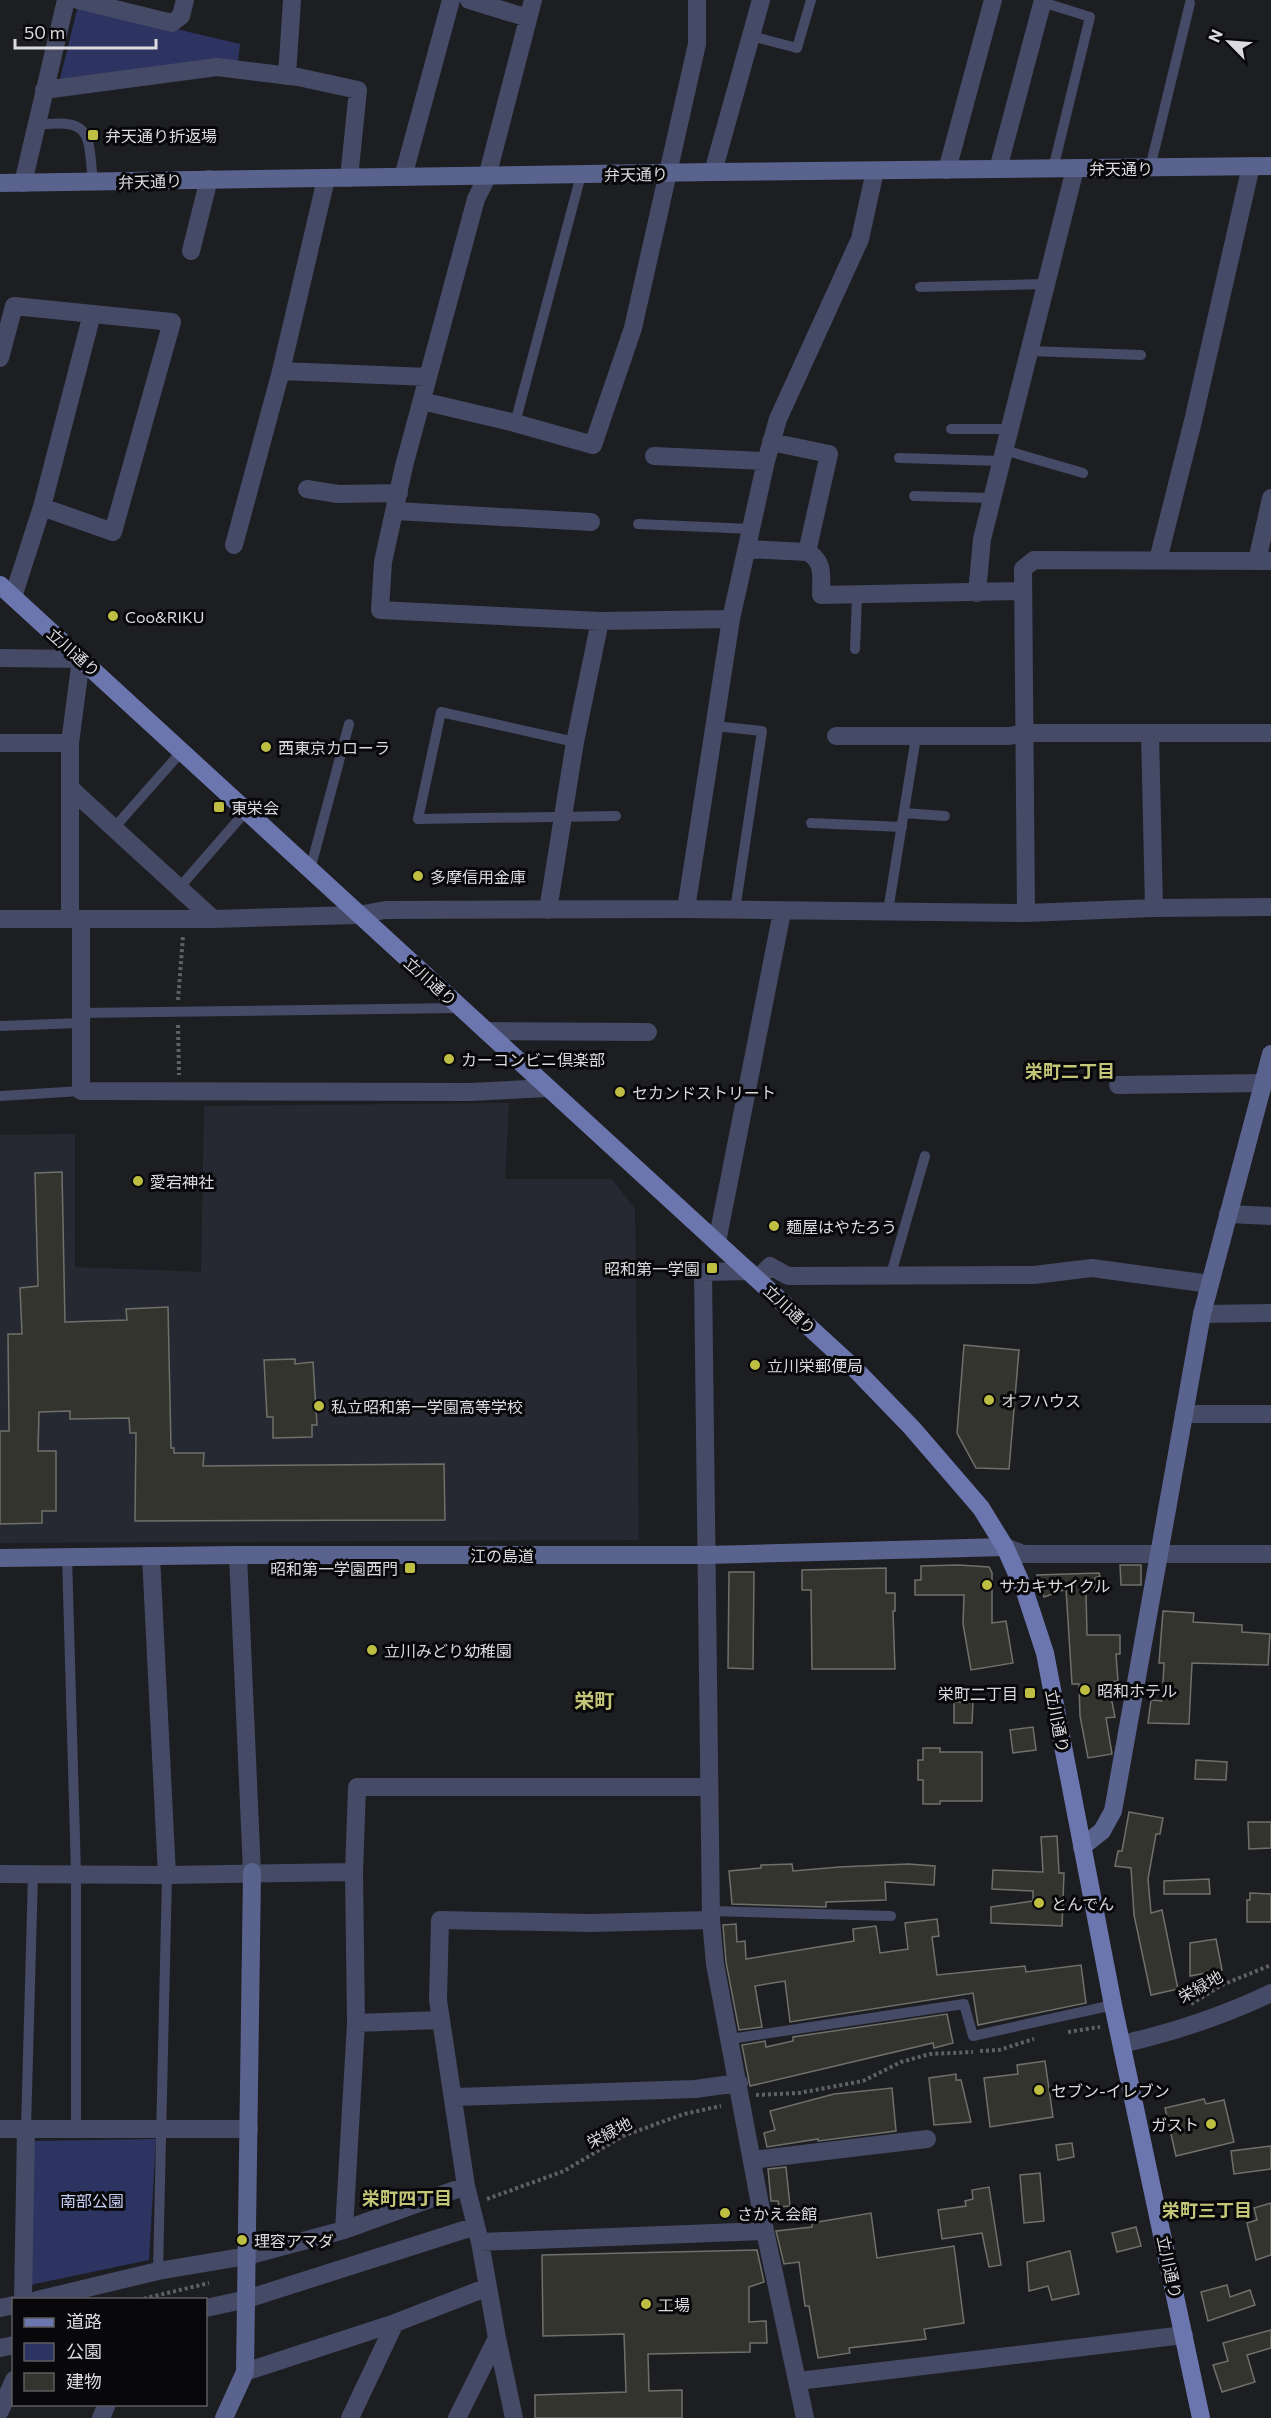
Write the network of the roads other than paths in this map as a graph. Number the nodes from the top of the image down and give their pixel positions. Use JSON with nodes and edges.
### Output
{"nodes":[{"id":1,"x":66,"y":0,"type":"edge"},
{"id":2,"x":78,"y":0,"type":"edge"},
{"id":3,"x":185,"y":0,"type":"edge"},
{"id":4,"x":292,"y":0,"type":"edge"},
{"id":5,"x":451,"y":0,"type":"edge"},
{"id":6,"x":469,"y":0,"type":"edge"},
{"id":7,"x":697,"y":0,"type":"edge"},
{"id":8,"x":761,"y":0,"type":"edge"},
{"id":9,"x":811,"y":0,"type":"edge"},
{"id":10,"x":993,"y":0,"type":"edge"},
{"id":11,"x":1043,"y":1,"type":"edge"},
{"id":12,"x":1190,"y":3,"type":"dead end"},
{"id":13,"x":531,"y":9,"type":"edge"},
{"id":14,"x":751,"y":36,"type":"junction"},
{"id":15,"x":287,"y":76,"type":"junction"},
{"id":16,"x":44,"y":90,"type":"junction"},
{"id":17,"x":35,"y":125,"type":"junction"},
{"id":18,"x":1251,"y":166,"type":"junction"},
{"id":19,"x":1271,"y":166,"type":"edge"},
{"id":20,"x":1150,"y":168,"type":"junction"},
{"id":21,"x":998,"y":169,"type":"junction"},
{"id":22,"x":1053,"y":169,"type":"junction"},
{"id":23,"x":1076,"y":169,"type":"junction"},
{"id":24,"x":947,"y":170,"type":"junction"},
{"id":25,"x":875,"y":171,"type":"junction"},
{"id":26,"x":713,"y":172,"type":"junction"},
{"id":27,"x":668,"y":174,"type":"junction"},
{"id":28,"x":581,"y":175,"type":"junction"},
{"id":29,"x":403,"y":177,"type":"junction"},
{"id":30,"x":487,"y":177,"type":"junction"},
{"id":31,"x":349,"y":178,"type":"junction"},
{"id":32,"x":209,"y":179,"type":"junction"},
{"id":33,"x":326,"y":179,"type":"junction"},
{"id":34,"x":0,"y":183,"type":"edge"},
{"id":35,"x":23,"y":183,"type":"junction"},
{"id":36,"x":93,"y":183,"type":"junction"},
{"id":37,"x":190,"y":251,"type":"dead end"},
{"id":38,"x":1045,"y":284,"type":"junction"},
{"id":39,"x":920,"y":287,"type":"dead end"},
{"id":40,"x":92,"y":314,"type":"junction"},
{"id":41,"x":1029,"y":351,"type":"junction"},
{"id":42,"x":1141,"y":355,"type":"dead end"},
{"id":43,"x":0,"y":358,"type":"edge"},
{"id":44,"x":281,"y":371,"type":"junction"},
{"id":45,"x":428,"y":377,"type":"junction"},
{"id":46,"x":422,"y":401,"type":"junction"},
{"id":47,"x":515,"y":423,"type":"junction"},
{"id":48,"x":951,"y":429,"type":"dead end"},
{"id":49,"x":1009,"y":429,"type":"junction"},
{"id":50,"x":771,"y":442,"type":"junction"},
{"id":51,"x":654,"y":456,"type":"dead end"},
{"id":52,"x":1003,"y":456,"type":"junction"},
{"id":53,"x":899,"y":458,"type":"dead end"},
{"id":54,"x":766,"y":461,"type":"junction"},
{"id":55,"x":1083,"y":473,"type":"dead end"},
{"id":56,"x":308,"y":489,"type":"dead end"},
{"id":57,"x":914,"y":496,"type":"dead end"},
{"id":58,"x":992,"y":498,"type":"junction"},
{"id":59,"x":1271,"y":498,"type":"edge"},
{"id":60,"x":398,"y":502,"type":"junction"},
{"id":61,"x":42,"y":507,"type":"junction"},
{"id":62,"x":591,"y":522,"type":"dead end"},
{"id":63,"x":638,"y":524,"type":"dead end"},
{"id":64,"x":751,"y":529,"type":"junction"},
{"id":65,"x":234,"y":545,"type":"dead end"},
{"id":66,"x":747,"y":549,"type":"junction"},
{"id":67,"x":807,"y":552,"type":"junction"},
{"id":68,"x":1158,"y":560,"type":"junction"},
{"id":69,"x":1264,"y":561,"type":"edge"},
{"id":70,"x":7,"y":591,"type":"edge"},
{"id":71,"x":1023,"y":591,"type":"junction"},
{"id":72,"x":977,"y":593,"type":"junction"},
{"id":73,"x":857,"y":596,"type":"junction"},
{"id":74,"x":731,"y":619,"type":"junction"},
{"id":75,"x":600,"y":621,"type":"junction"},
{"id":76,"x":855,"y":650,"type":"dead end"},
{"id":77,"x":0,"y":658,"type":"edge"},
{"id":78,"x":81,"y":659,"type":"junction"},
{"id":79,"x":349,"y":724,"type":"dead end"},
{"id":80,"x":715,"y":726,"type":"junction"},
{"id":81,"x":1025,"y":733,"type":"junction"},
{"id":82,"x":1150,"y":733,"type":"junction"},
{"id":83,"x":1271,"y":733,"type":"edge"},
{"id":84,"x":836,"y":736,"type":"dead end"},
{"id":85,"x":916,"y":737,"type":"junction"},
{"id":86,"x":575,"y":742,"type":"junction"},
{"id":87,"x":0,"y":743,"type":"edge"},
{"id":88,"x":70,"y":743,"type":"junction"},
{"id":89,"x":182,"y":751,"type":"junction"},
{"id":90,"x":70,"y":788,"type":"junction"},
{"id":91,"x":247,"y":810,"type":"junction"},
{"id":92,"x":904,"y":813,"type":"junction"},
{"id":93,"x":616,"y":816,"type":"dead end"},
{"id":94,"x":945,"y":816,"type":"dead end"},
{"id":95,"x":562,"y":818,"type":"junction"},
{"id":96,"x":811,"y":823,"type":"dead end"},
{"id":97,"x":902,"y":827,"type":"junction"},
{"id":98,"x":114,"y":828,"type":"junction"},
{"id":99,"x":310,"y":870,"type":"junction"},
{"id":100,"x":179,"y":888,"type":"junction"},
{"id":101,"x":1271,"y":907,"type":"edge"},
{"id":102,"x":1154,"y":908,"type":"junction"},
{"id":103,"x":686,"y":909,"type":"junction"},
{"id":104,"x":548,"y":910,"type":"junction"},
{"id":105,"x":735,"y":910,"type":"junction"},
{"id":106,"x":888,"y":911,"type":"junction"},
{"id":107,"x":782,"y":912,"type":"junction"},
{"id":108,"x":1026,"y":913,"type":"junction"},
{"id":109,"x":358,"y":915,"type":"junction"},
{"id":110,"x":76,"y":919,"type":"junction"},
{"id":111,"x":213,"y":919,"type":"junction"},
{"id":112,"x":0,"y":920,"type":"edge"},
{"id":113,"x":461,"y":1008,"type":"junction"},
{"id":114,"x":80,"y":1018,"type":"junction"},
{"id":115,"x":0,"y":1026,"type":"edge"},
{"id":116,"x":486,"y":1030,"type":"junction"},
{"id":117,"x":648,"y":1032,"type":"dead end"},
{"id":118,"x":1271,"y":1054,"type":"edge"},
{"id":119,"x":1263,"y":1083,"type":"junction"},
{"id":120,"x":1118,"y":1085,"type":"dead end"},
{"id":121,"x":548,"y":1088,"type":"junction"},
{"id":122,"x":81,"y":1090,"type":"junction"},
{"id":123,"x":0,"y":1096,"type":"edge"},
{"id":124,"x":924,"y":1156,"type":"dead end"},
{"id":125,"x":1228,"y":1214,"type":"junction"},
{"id":126,"x":1271,"y":1216,"type":"edge"},
{"id":127,"x":717,"y":1242,"type":"junction"},
{"id":128,"x":891,"y":1274,"type":"junction"},
{"id":129,"x":753,"y":1275,"type":"junction"},
{"id":130,"x":1210,"y":1284,"type":"junction"},
{"id":131,"x":1271,"y":1313,"type":"edge"},
{"id":132,"x":1202,"y":1314,"type":"junction"},
{"id":133,"x":1184,"y":1414,"type":"junction"},
{"id":134,"x":1271,"y":1414,"type":"edge"},
{"id":135,"x":1005,"y":1547,"type":"junction"},
{"id":136,"x":1271,"y":1554,"type":"edge"},
{"id":137,"x":238,"y":1555,"type":"junction"},
{"id":138,"x":706,"y":1555,"type":"junction"},
{"id":139,"x":1161,"y":1555,"type":"junction"},
{"id":140,"x":67,"y":1556,"type":"junction"},
{"id":141,"x":151,"y":1556,"type":"junction"},
{"id":142,"x":0,"y":1558,"type":"edge"},
{"id":143,"x":708,"y":1787,"type":"junction"},
{"id":144,"x":1082,"y":1847,"type":"junction"},
{"id":145,"x":252,"y":1872,"type":"junction"},
{"id":146,"x":354,"y":1872,"type":"junction"},
{"id":147,"x":0,"y":1874,"type":"edge"},
{"id":148,"x":33,"y":1874,"type":"junction"},
{"id":149,"x":76,"y":1874,"type":"junction"},
{"id":150,"x":167,"y":1875,"type":"junction"},
{"id":151,"x":711,"y":1915,"type":"junction"},
{"id":152,"x":891,"y":1916,"type":"dead end"},
{"id":153,"x":1271,"y":1993,"type":"edge"},
{"id":154,"x":1113,"y":2005,"type":"junction"},
{"id":155,"x":441,"y":2020,"type":"junction"},
{"id":156,"x":356,"y":2023,"type":"junction"},
{"id":157,"x":730,"y":2040,"type":"junction"},
{"id":158,"x":1122,"y":2044,"type":"junction"},
{"id":159,"x":740,"y":2090,"type":"junction"},
{"id":160,"x":454,"y":2097,"type":"junction"},
{"id":161,"x":0,"y":2129,"type":"edge"},
{"id":162,"x":26,"y":2129,"type":"junction"},
{"id":163,"x":76,"y":2129,"type":"junction"},
{"id":164,"x":162,"y":2129,"type":"junction"},
{"id":165,"x":249,"y":2129,"type":"junction"},
{"id":166,"x":927,"y":2139,"type":"dead end"},
{"id":167,"x":752,"y":2160,"type":"junction"},
{"id":168,"x":466,"y":2186,"type":"junction"},
{"id":169,"x":344,"y":2230,"type":"junction"},
{"id":170,"x":765,"y":2231,"type":"junction"},
{"id":171,"x":478,"y":2234,"type":"junction"},
{"id":172,"x":247,"y":2256,"type":"junction"},
{"id":173,"x":158,"y":2271,"type":"junction"},
{"id":174,"x":488,"y":2287,"type":"junction"},
{"id":175,"x":23,"y":2298,"type":"edge"},
{"id":176,"x":45,"y":2298,"type":"edge"},
{"id":177,"x":246,"y":2299,"type":"junction"},
{"id":178,"x":207,"y":2308,"type":"edge"},
{"id":179,"x":395,"y":2323,"type":"junction"},
{"id":180,"x":1184,"y":2335,"type":"junction"},
{"id":181,"x":497,"y":2338,"type":"junction"},
{"id":182,"x":245,"y":2372,"type":"junction"},
{"id":183,"x":798,"y":2381,"type":"junction"},
{"id":184,"x":12,"y":2384,"type":"edge"},
{"id":185,"x":0,"y":2411,"type":"edge"},
{"id":186,"x":224,"y":2418,"type":"edge"},
{"id":187,"x":350,"y":2418,"type":"edge"},
{"id":188,"x":457,"y":2418,"type":"edge"},
{"id":189,"x":514,"y":2418,"type":"edge"},
{"id":190,"x":805,"y":2418,"type":"edge"},
{"id":191,"x":1201,"y":2418,"type":"edge"}],
"edges":[{"from":1,"to":16,"type":"street"},
{"from":2,"to":3,"type":"street"},
{"from":4,"to":15,"type":"street"},
{"from":5,"to":29,"type":"street"},
{"from":6,"to":13,"type":"street"},
{"from":7,"to":27,"type":"street"},
{"from":8,"to":14,"type":"street"},
{"from":9,"to":14,"type":"lane"},
{"from":10,"to":24,"type":"street"},
{"from":11,"to":21,"type":"street"},
{"from":11,"to":22,"type":"lane"},
{"from":12,"to":20,"type":"lane"},
{"from":13,"to":30,"type":"street"},
{"from":14,"to":26,"type":"street"},
{"from":15,"to":16,"type":"street"},
{"from":15,"to":31,"type":"street"},
{"from":16,"to":17,"type":"street"},
{"from":17,"to":35,"type":"street"},
{"from":17,"to":36,"type":"lane"},
{"from":18,"to":19,"type":"street","name":"弁天通り"},
{"from":18,"to":20,"type":"street","name":"弁天通り"},
{"from":18,"to":68,"type":"street"},
{"from":20,"to":23,"type":"street","name":"弁天通り"},
{"from":21,"to":22,"type":"street","name":"弁天通り"},
{"from":21,"to":24,"type":"street","name":"弁天通り"},
{"from":22,"to":23,"type":"street","name":"弁天通り"},
{"from":23,"to":38,"type":"street"},
{"from":24,"to":25,"type":"street","name":"弁天通り"},
{"from":25,"to":26,"type":"street","name":"弁天通り"},
{"from":25,"to":50,"type":"street"},
{"from":26,"to":27,"type":"street","name":"弁天通り"},
{"from":27,"to":28,"type":"street","name":"弁天通り"},
{"from":27,"to":47,"type":"street"},
{"from":28,"to":30,"type":"street","name":"弁天通り"},
{"from":28,"to":47,"type":"lane"},
{"from":29,"to":30,"type":"street","name":"弁天通り"},
{"from":29,"to":31,"type":"street","name":"弁天通り"},
{"from":30,"to":45,"type":"street"},
{"from":31,"to":33,"type":"street","name":"弁天通り"},
{"from":32,"to":33,"type":"street","name":"弁天通り"},
{"from":32,"to":36,"type":"street","name":"弁天通り"},
{"from":32,"to":37,"type":"street"},
{"from":33,"to":44,"type":"street"},
{"from":34,"to":35,"type":"street","name":"弁天通り"},
{"from":35,"to":36,"type":"street","name":"弁天通り"},
{"from":38,"to":39,"type":"lane"},
{"from":38,"to":41,"type":"street"},
{"from":40,"to":43,"type":"street"},
{"from":40,"to":61,"type":"street"},
{"from":40,"to":61,"type":"street"},
{"from":41,"to":42,"type":"lane"},
{"from":41,"to":49,"type":"street"},
{"from":44,"to":45,"type":"street"},
{"from":44,"to":65,"type":"street"},
{"from":45,"to":46,"type":"street"},
{"from":46,"to":47,"type":"street"},
{"from":46,"to":60,"type":"street"},
{"from":48,"to":49,"type":"lane"},
{"from":49,"to":52,"type":"street"},
{"from":50,"to":54,"type":"street"},
{"from":50,"to":67,"type":"street"},
{"from":51,"to":54,"type":"street"},
{"from":52,"to":53,"type":"lane"},
{"from":52,"to":55,"type":"lane"},
{"from":52,"to":58,"type":"street"},
{"from":54,"to":64,"type":"street"},
{"from":56,"to":60,"type":"street"},
{"from":57,"to":58,"type":"lane"},
{"from":58,"to":72,"type":"street"},
{"from":59,"to":69,"type":"street"},
{"from":60,"to":62,"type":"street"},
{"from":60,"to":75,"type":"street"},
{"from":61,"to":70,"type":"street"},
{"from":63,"to":64,"type":"lane"},
{"from":64,"to":66,"type":"street"},
{"from":66,"to":67,"type":"street"},
{"from":66,"to":74,"type":"street"},
{"from":67,"to":73,"type":"street"},
{"from":68,"to":69,"type":"street"},
{"from":68,"to":71,"type":"street"},
{"from":70,"to":78,"type":"main road","name":"立川通り"},
{"from":71,"to":72,"type":"street"},
{"from":71,"to":81,"type":"street"},
{"from":72,"to":73,"type":"street"},
{"from":73,"to":76,"type":"lane"},
{"from":74,"to":75,"type":"street"},
{"from":74,"to":80,"type":"street"},
{"from":75,"to":86,"type":"street"},
{"from":77,"to":78,"type":"street"},
{"from":78,"to":88,"type":"street"},
{"from":78,"to":89,"type":"main road","name":"立川通り"},
{"from":79,"to":99,"type":"lane"},
{"from":80,"to":103,"type":"street"},
{"from":80,"to":105,"type":"lane"},
{"from":81,"to":82,"type":"street"},
{"from":81,"to":85,"type":"street"},
{"from":81,"to":108,"type":"street"},
{"from":82,"to":83,"type":"street"},
{"from":82,"to":102,"type":"street"},
{"from":84,"to":85,"type":"street"},
{"from":85,"to":92,"type":"lane"},
{"from":86,"to":95,"type":"street"},
{"from":86,"to":95,"type":"lane"},
{"from":87,"to":88,"type":"street"},
{"from":88,"to":90,"type":"street"},
{"from":89,"to":91,"type":"main road","name":"立川通り"},
{"from":89,"to":98,"type":"lane"},
{"from":90,"to":98,"type":"street"},
{"from":90,"to":110,"type":"street"},
{"from":91,"to":99,"type":"main road","name":"立川通り"},
{"from":91,"to":100,"type":"lane"},
{"from":92,"to":94,"type":"lane"},
{"from":92,"to":97,"type":"lane"},
{"from":93,"to":95,"type":"lane"},
{"from":95,"to":104,"type":"street"},
{"from":96,"to":97,"type":"lane"},
{"from":97,"to":106,"type":"lane"},
{"from":98,"to":100,"type":"street"},
{"from":99,"to":109,"type":"main road","name":"立川通り"},
{"from":100,"to":111,"type":"street"},
{"from":101,"to":102,"type":"street"},
{"from":102,"to":108,"type":"street"},
{"from":103,"to":104,"type":"street"},
{"from":103,"to":105,"type":"street"},
{"from":104,"to":109,"type":"street"},
{"from":105,"to":107,"type":"street"},
{"from":106,"to":107,"type":"street"},
{"from":106,"to":108,"type":"street"},
{"from":107,"to":127,"type":"street"},
{"from":109,"to":111,"type":"street"},
{"from":109,"to":113,"type":"main road","name":"立川通り"},
{"from":110,"to":111,"type":"street"},
{"from":110,"to":112,"type":"street"},
{"from":110,"to":114,"type":"street"},
{"from":113,"to":114,"type":"lane"},
{"from":113,"to":116,"type":"main road","name":"立川通り"},
{"from":114,"to":115,"type":"lane"},
{"from":114,"to":122,"type":"street"},
{"from":116,"to":117,"type":"street"},
{"from":116,"to":121,"type":"main road","name":"立川通り"},
{"from":118,"to":119,"type":"street"},
{"from":119,"to":120,"type":"street"},
{"from":119,"to":125,"type":"street"},
{"from":121,"to":122,"type":"street"},
{"from":121,"to":127,"type":"main road","name":"立川通り"},
{"from":122,"to":123,"type":"lane"},
{"from":124,"to":128,"type":"lane"},
{"from":125,"to":126,"type":"street"},
{"from":125,"to":130,"type":"street"},
{"from":127,"to":129,"type":"main road","name":"立川通り"},
{"from":128,"to":129,"type":"street"},
{"from":128,"to":130,"type":"street"},
{"from":129,"to":135,"type":"main road","name":"立川通り"},
{"from":129,"to":138,"type":"street"},
{"from":130,"to":132,"type":"street"},
{"from":131,"to":132,"type":"street"},
{"from":132,"to":133,"type":"street"},
{"from":133,"to":134,"type":"street"},
{"from":133,"to":139,"type":"street"},
{"from":135,"to":138,"type":"street","name":"江の島道"},
{"from":135,"to":139,"type":"street"},
{"from":135,"to":144,"type":"main road","name":"立川通り"},
{"from":136,"to":139,"type":"street"},
{"from":137,"to":138,"type":"street","name":"江の島道"},
{"from":137,"to":141,"type":"street","name":"江の島道"},
{"from":137,"to":145,"type":"street"},
{"from":138,"to":143,"type":"street"},
{"from":139,"to":144,"type":"street"},
{"from":140,"to":141,"type":"street","name":"江の島道"},
{"from":140,"to":142,"type":"street","name":"江の島道"},
{"from":140,"to":149,"type":"lane"},
{"from":141,"to":150,"type":"street"},
{"from":143,"to":146,"type":"street"},
{"from":143,"to":151,"type":"street"},
{"from":144,"to":154,"type":"main road","name":"立川通り"},
{"from":145,"to":146,"type":"street"},
{"from":145,"to":150,"type":"street"},
{"from":145,"to":165,"type":"street"},
{"from":146,"to":156,"type":"street"},
{"from":147,"to":148,"type":"street"},
{"from":148,"to":149,"type":"street"},
{"from":148,"to":162,"type":"lane"},
{"from":149,"to":150,"type":"street"},
{"from":149,"to":163,"type":"lane"},
{"from":150,"to":164,"type":"lane"},
{"from":151,"to":152,"type":"lane"},
{"from":151,"to":155,"type":"street"},
{"from":151,"to":157,"type":"street"},
{"from":153,"to":158,"type":"street"},
{"from":154,"to":157,"type":"lane"},
{"from":154,"to":158,"type":"main road","name":"立川通り"},
{"from":155,"to":156,"type":"street"},
{"from":155,"to":160,"type":"street"},
{"from":156,"to":169,"type":"street"},
{"from":157,"to":159,"type":"street"},
{"from":158,"to":180,"type":"main road","name":"立川通り"},
{"from":159,"to":160,"type":"street"},
{"from":159,"to":167,"type":"street"},
{"from":160,"to":168,"type":"street"},
{"from":161,"to":162,"type":"street"},
{"from":162,"to":163,"type":"street"},
{"from":162,"to":175,"type":"street"},
{"from":163,"to":164,"type":"street"},
{"from":164,"to":165,"type":"street"},
{"from":164,"to":173,"type":"lane"},
{"from":165,"to":172,"type":"street"},
{"from":166,"to":167,"type":"street"},
{"from":167,"to":170,"type":"street"},
{"from":168,"to":169,"type":"street"},
{"from":168,"to":171,"type":"street"},
{"from":169,"to":172,"type":"street"},
{"from":170,"to":171,"type":"street"},
{"from":170,"to":183,"type":"street"},
{"from":171,"to":174,"type":"street"},
{"from":171,"to":177,"type":"street"},
{"from":172,"to":173,"type":"street"},
{"from":172,"to":177,"type":"street"},
{"from":173,"to":176,"type":"street"},
{"from":174,"to":179,"type":"street"},
{"from":174,"to":181,"type":"street"},
{"from":177,"to":178,"type":"street"},
{"from":177,"to":182,"type":"street"},
{"from":179,"to":182,"type":"street"},
{"from":179,"to":187,"type":"street"},
{"from":180,"to":183,"type":"street"},
{"from":180,"to":191,"type":"main road","name":"立川通り"},
{"from":181,"to":188,"type":"street"},
{"from":181,"to":189,"type":"street"},
{"from":182,"to":186,"type":"street"},
{"from":183,"to":190,"type":"street"},
{"from":184,"to":185,"type":"street"}]}
